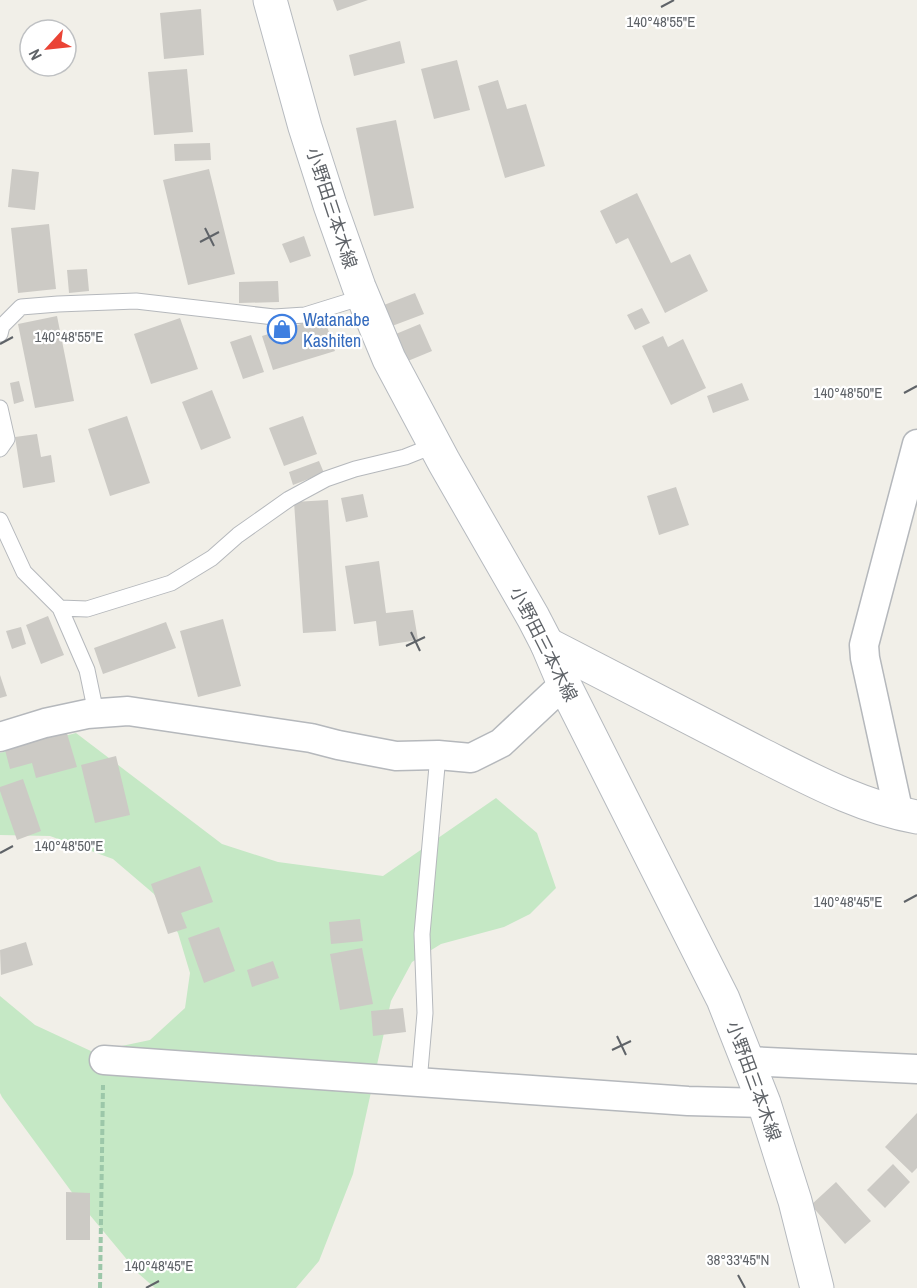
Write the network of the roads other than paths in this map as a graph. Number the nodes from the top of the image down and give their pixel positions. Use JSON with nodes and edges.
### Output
{"nodes":[{"id":1,"x":270,"y":0,"type":"edge"},
{"id":2,"x":363,"y":297,"type":"junction"},
{"id":3,"x":0,"y":334,"type":"edge"},
{"id":4,"x":0,"y":408,"type":"edge"},
{"id":5,"x":917,"y":444,"type":"edge"},
{"id":6,"x":435,"y":445,"type":"junction"},
{"id":7,"x":0,"y":449,"type":"edge"},
{"id":8,"x":0,"y":520,"type":"edge"},
{"id":9,"x":60,"y":608,"type":"junction"},
{"id":10,"x":547,"y":644,"type":"junction"},
{"id":11,"x":564,"y":684,"type":"junction"},
{"id":12,"x":96,"y":713,"type":"junction"},
{"id":13,"x":0,"y":737,"type":"edge"},
{"id":14,"x":438,"y":755,"type":"junction"},
{"id":15,"x":908,"y":816,"type":"edge"},
{"id":16,"x":104,"y":1060,"type":"road end"},
{"id":17,"x":748,"y":1061,"type":"junction"},
{"id":18,"x":917,"y":1069,"type":"edge"},
{"id":19,"x":419,"y":1082,"type":"junction"},
{"id":20,"x":764,"y":1103,"type":"junction"},
{"id":21,"x":818,"y":1288,"type":"edge"}],
"edges":[{"from":1,"to":2,"type":"main road","name":"小野田三本木線"},
{"from":2,"to":3,"type":"lane"},
{"from":2,"to":6,"type":"main road","name":"小野田三本木線"},
{"from":4,"to":7,"type":"lane"},
{"from":5,"to":15,"type":"street"},
{"from":6,"to":9,"type":"lane"},
{"from":6,"to":10,"type":"main road","name":"小野田三本木線"},
{"from":8,"to":9,"type":"lane"},
{"from":9,"to":12,"type":"lane"},
{"from":10,"to":11,"type":"main road","name":"小野田三本木線"},
{"from":10,"to":15,"type":"main road"},
{"from":11,"to":14,"type":"street"},
{"from":11,"to":17,"type":"main road","name":"小野田三本木線"},
{"from":12,"to":13,"type":"street"},
{"from":12,"to":14,"type":"street"},
{"from":14,"to":19,"type":"lane"},
{"from":16,"to":19,"type":"street"},
{"from":17,"to":18,"type":"street"},
{"from":17,"to":20,"type":"main road","name":"小野田三本木線"},
{"from":19,"to":20,"type":"street"},
{"from":20,"to":21,"type":"main road","name":"小野田三本木線"}]}
